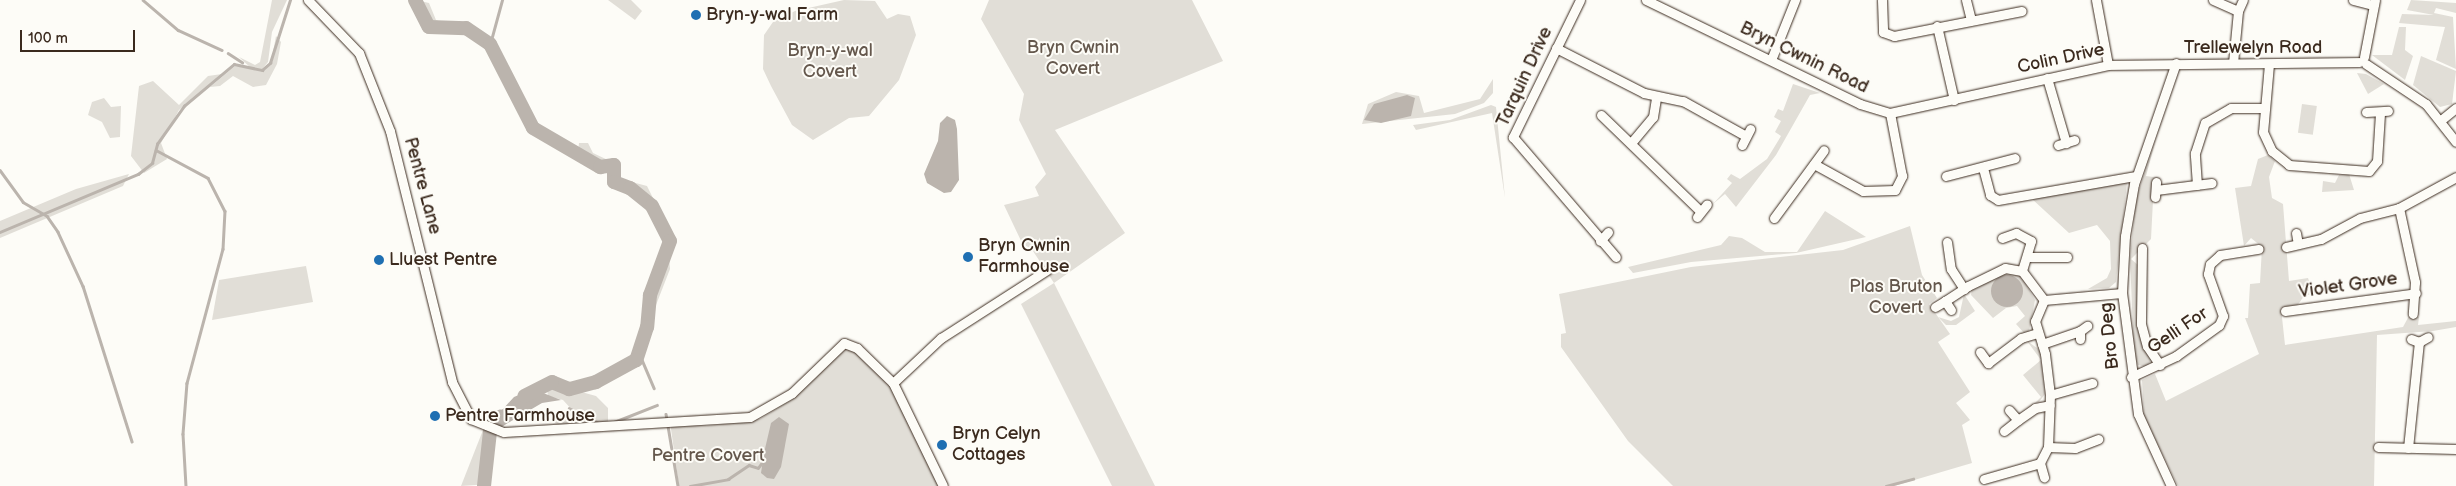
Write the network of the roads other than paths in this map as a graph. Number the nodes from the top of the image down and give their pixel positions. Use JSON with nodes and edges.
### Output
{"nodes":[{"id":1,"x":308,"y":0,"type":"edge"},
{"id":2,"x":1580,"y":0,"type":"edge"},
{"id":3,"x":1646,"y":0,"type":"edge"},
{"id":4,"x":1795,"y":0,"type":"edge"},
{"id":5,"x":1882,"y":0,"type":"edge"},
{"id":6,"x":1966,"y":0,"type":"edge"},
{"id":7,"x":2096,"y":0,"type":"edge"},
{"id":8,"x":2214,"y":0,"type":"edge"},
{"id":9,"x":2243,"y":0,"type":"edge"},
{"id":10,"x":2353,"y":0,"type":"edge"},
{"id":11,"x":2374,"y":3,"type":"edge"},
{"id":12,"x":2022,"y":11,"type":"dead end"},
{"id":13,"x":2238,"y":11,"type":"junction"},
{"id":14,"x":1971,"y":20,"type":"junction"},
{"id":15,"x":1937,"y":26,"type":"junction"},
{"id":16,"x":1556,"y":48,"type":"junction"},
{"id":17,"x":1771,"y":60,"type":"junction"},
{"id":18,"x":2363,"y":61,"type":"junction"},
{"id":19,"x":2176,"y":63,"type":"junction"},
{"id":20,"x":2233,"y":63,"type":"junction"},
{"id":21,"x":2268,"y":64,"type":"junction"},
{"id":22,"x":2108,"y":65,"type":"junction"},
{"id":23,"x":2047,"y":78,"type":"junction"},
{"id":24,"x":1656,"y":97,"type":"junction"},
{"id":25,"x":1954,"y":100,"type":"junction"},
{"id":26,"x":2263,"y":108,"type":"junction"},
{"id":27,"x":2456,"y":108,"type":"edge"},
{"id":28,"x":2366,"y":112,"type":"dead end"},
{"id":29,"x":1890,"y":113,"type":"junction"},
{"id":30,"x":1601,"y":115,"type":"dead end"},
{"id":31,"x":2441,"y":120,"type":"junction"},
{"id":32,"x":1746,"y":137,"type":"dead end"},
{"id":33,"x":2456,"y":142,"type":"edge"},
{"id":34,"x":2066,"y":143,"type":"dead end"},
{"id":35,"x":1631,"y":144,"type":"junction"},
{"id":36,"x":1824,"y":150,"type":"dead end"},
{"id":37,"x":2009,"y":158,"type":"dead end"},
{"id":38,"x":1814,"y":164,"type":"junction"},
{"id":39,"x":1983,"y":168,"type":"junction"},
{"id":40,"x":2332,"y":169,"type":"junction"},
{"id":41,"x":2136,"y":176,"type":"junction"},
{"id":42,"x":2456,"y":176,"type":"edge"},
{"id":43,"x":1945,"y":177,"type":"dead end"},
{"id":44,"x":2332,"y":180,"type":"dead end"},
{"id":45,"x":2212,"y":183,"type":"dead end"},
{"id":46,"x":2197,"y":185,"type":"junction"},
{"id":47,"x":2156,"y":190,"type":"dead end"},
{"id":48,"x":1707,"y":204,"type":"dead end"},
{"id":49,"x":2399,"y":208,"type":"junction"},
{"id":50,"x":1774,"y":218,"type":"dead end"},
{"id":51,"x":1608,"y":232,"type":"dead end"},
{"id":52,"x":2296,"y":233,"type":"dead end"},
{"id":53,"x":2002,"y":238,"type":"dead end"},
{"id":54,"x":1600,"y":241,"type":"junction"},
{"id":55,"x":1947,"y":242,"type":"dead end"},
{"id":56,"x":2298,"y":244,"type":"junction"},
{"id":57,"x":2252,"y":246,"type":"dead end"},
{"id":58,"x":2286,"y":247,"type":"dead end"},
{"id":59,"x":2142,"y":248,"type":"dead end"},
{"id":60,"x":1616,"y":257,"type":"dead end"},
{"id":61,"x":2030,"y":257,"type":"junction"},
{"id":62,"x":2067,"y":257,"type":"dead end"},
{"id":63,"x":1047,"y":270,"type":"dead end"},
{"id":64,"x":2022,"y":271,"type":"junction"},
{"id":65,"x":1964,"y":289,"type":"junction"},
{"id":66,"x":2416,"y":292,"type":"junction"},
{"id":67,"x":2122,"y":293,"type":"junction"},
{"id":68,"x":2044,"y":300,"type":"junction"},
{"id":69,"x":1945,"y":301,"type":"junction"},
{"id":70,"x":1935,"y":307,"type":"dead end"},
{"id":71,"x":1951,"y":310,"type":"dead end"},
{"id":72,"x":2285,"y":311,"type":"dead end"},
{"id":73,"x":2413,"y":314,"type":"dead end"},
{"id":74,"x":2223,"y":319,"type":"junction"},
{"id":75,"x":2233,"y":320,"type":"dead end"},
{"id":76,"x":2083,"y":332,"type":"dead end"},
{"id":77,"x":2037,"y":334,"type":"junction"},
{"id":78,"x":2428,"y":337,"type":"dead end"},
{"id":79,"x":2042,"y":344,"type":"junction"},
{"id":80,"x":1980,"y":352,"type":"dead end"},
{"id":81,"x":2160,"y":365,"type":"junction"},
{"id":82,"x":2130,"y":377,"type":"junction"},
{"id":83,"x":893,"y":383,"type":"junction"},
{"id":84,"x":2092,"y":384,"type":"dead end"},
{"id":85,"x":2050,"y":395,"type":"junction"},
{"id":86,"x":2050,"y":405,"type":"junction"},
{"id":87,"x":2009,"y":410,"type":"dead end"},
{"id":88,"x":2018,"y":420,"type":"junction"},
{"id":89,"x":2004,"y":431,"type":"dead end"},
{"id":90,"x":2098,"y":439,"type":"dead end"},
{"id":91,"x":2378,"y":446,"type":"dead end"},
{"id":92,"x":2048,"y":447,"type":"junction"},
{"id":93,"x":2408,"y":448,"type":"junction"},
{"id":94,"x":2456,"y":449,"type":"edge"},
{"id":95,"x":2040,"y":463,"type":"junction"},
{"id":96,"x":2044,"y":477,"type":"dead end"},
{"id":97,"x":1984,"y":479,"type":"dead end"},
{"id":98,"x":943,"y":486,"type":"edge"},
{"id":99,"x":2171,"y":486,"type":"edge"}],
"edges":[{"from":1,"to":83,"type":"street","name":"Pentre Lane"},
{"from":2,"to":16,"type":"street","name":"Tarquin Drive"},
{"from":3,"to":17,"type":"street","name":"Bryn Cwnin Road"},
{"from":4,"to":17,"type":"street"},
{"from":5,"to":15,"type":"street"},
{"from":6,"to":14,"type":"street"},
{"from":7,"to":22,"type":"street"},
{"from":8,"to":13,"type":"street"},
{"from":9,"to":13,"type":"street"},
{"from":10,"to":11,"type":"street"},
{"from":11,"to":18,"type":"street"},
{"from":12,"to":14,"type":"street"},
{"from":13,"to":20,"type":"street"},
{"from":14,"to":15,"type":"street"},
{"from":15,"to":25,"type":"street"},
{"from":16,"to":24,"type":"street"},
{"from":16,"to":54,"type":"street","name":"Tarquin Drive"},
{"from":17,"to":29,"type":"street","name":"Bryn Cwnin Road"},
{"from":18,"to":21,"type":"street","name":"Trellewelyn Road"},
{"from":18,"to":31,"type":"street"},
{"from":19,"to":20,"type":"street","name":"Trellewelyn Road"},
{"from":19,"to":22,"type":"street","name":"Colin Drive"},
{"from":19,"to":41,"type":"street","name":"Trellewelyn Road"},
{"from":20,"to":21,"type":"street","name":"Trellewelyn Road"},
{"from":21,"to":26,"type":"street"},
{"from":22,"to":23,"type":"street","name":"Colin Drive"},
{"from":23,"to":25,"type":"street","name":"Colin Drive"},
{"from":23,"to":34,"type":"street"},
{"from":24,"to":32,"type":"street"},
{"from":24,"to":35,"type":"street"},
{"from":25,"to":29,"type":"street","name":"Bryn Cwnin Road"},
{"from":26,"to":40,"type":"street"},
{"from":26,"to":46,"type":"street"},
{"from":27,"to":31,"type":"street"},
{"from":28,"to":40,"type":"street"},
{"from":29,"to":38,"type":"street"},
{"from":30,"to":35,"type":"street"},
{"from":31,"to":33,"type":"street"},
{"from":35,"to":48,"type":"street"},
{"from":36,"to":38,"type":"street"},
{"from":37,"to":39,"type":"street"},
{"from":38,"to":50,"type":"street"},
{"from":39,"to":41,"type":"street"},
{"from":39,"to":43,"type":"street"},
{"from":40,"to":44,"type":"street"},
{"from":41,"to":67,"type":"street","name":"Bro Deg"},
{"from":42,"to":49,"type":"street"},
{"from":45,"to":46,"type":"street"},
{"from":46,"to":47,"type":"street"},
{"from":49,"to":56,"type":"street"},
{"from":49,"to":66,"type":"street"},
{"from":51,"to":54,"type":"street"},
{"from":52,"to":56,"type":"street"},
{"from":53,"to":61,"type":"street"},
{"from":54,"to":60,"type":"street"},
{"from":55,"to":65,"type":"street"},
{"from":56,"to":58,"type":"street"},
{"from":57,"to":74,"type":"street","name":"Gelli For"},
{"from":59,"to":81,"type":"street"},
{"from":61,"to":62,"type":"street"},
{"from":61,"to":64,"type":"street"},
{"from":63,"to":83,"type":"street"},
{"from":64,"to":65,"type":"street"},
{"from":64,"to":68,"type":"street"},
{"from":65,"to":69,"type":"street"},
{"from":66,"to":72,"type":"street","name":"Violet Grove"},
{"from":66,"to":73,"type":"street"},
{"from":67,"to":68,"type":"street"},
{"from":67,"to":82,"type":"street","name":"Bro Deg"},
{"from":68,"to":77,"type":"street"},
{"from":69,"to":70,"type":"street"},
{"from":69,"to":71,"type":"street"},
{"from":74,"to":75,"type":"street"},
{"from":74,"to":81,"type":"street","name":"Gelli For"},
{"from":76,"to":79,"type":"street"},
{"from":77,"to":79,"type":"street"},
{"from":77,"to":80,"type":"street"},
{"from":78,"to":93,"type":"street"},
{"from":79,"to":85,"type":"street"},
{"from":81,"to":82,"type":"street","name":"Gelli For"},
{"from":82,"to":99,"type":"street","name":"Bro Deg"},
{"from":83,"to":98,"type":"street"},
{"from":84,"to":85,"type":"street"},
{"from":85,"to":86,"type":"street"},
{"from":86,"to":88,"type":"street"},
{"from":86,"to":92,"type":"street"},
{"from":87,"to":88,"type":"street"},
{"from":88,"to":89,"type":"street"},
{"from":90,"to":92,"type":"street"},
{"from":91,"to":93,"type":"street"},
{"from":92,"to":95,"type":"street"},
{"from":93,"to":94,"type":"street"},
{"from":95,"to":96,"type":"street"},
{"from":95,"to":97,"type":"street"}]}
